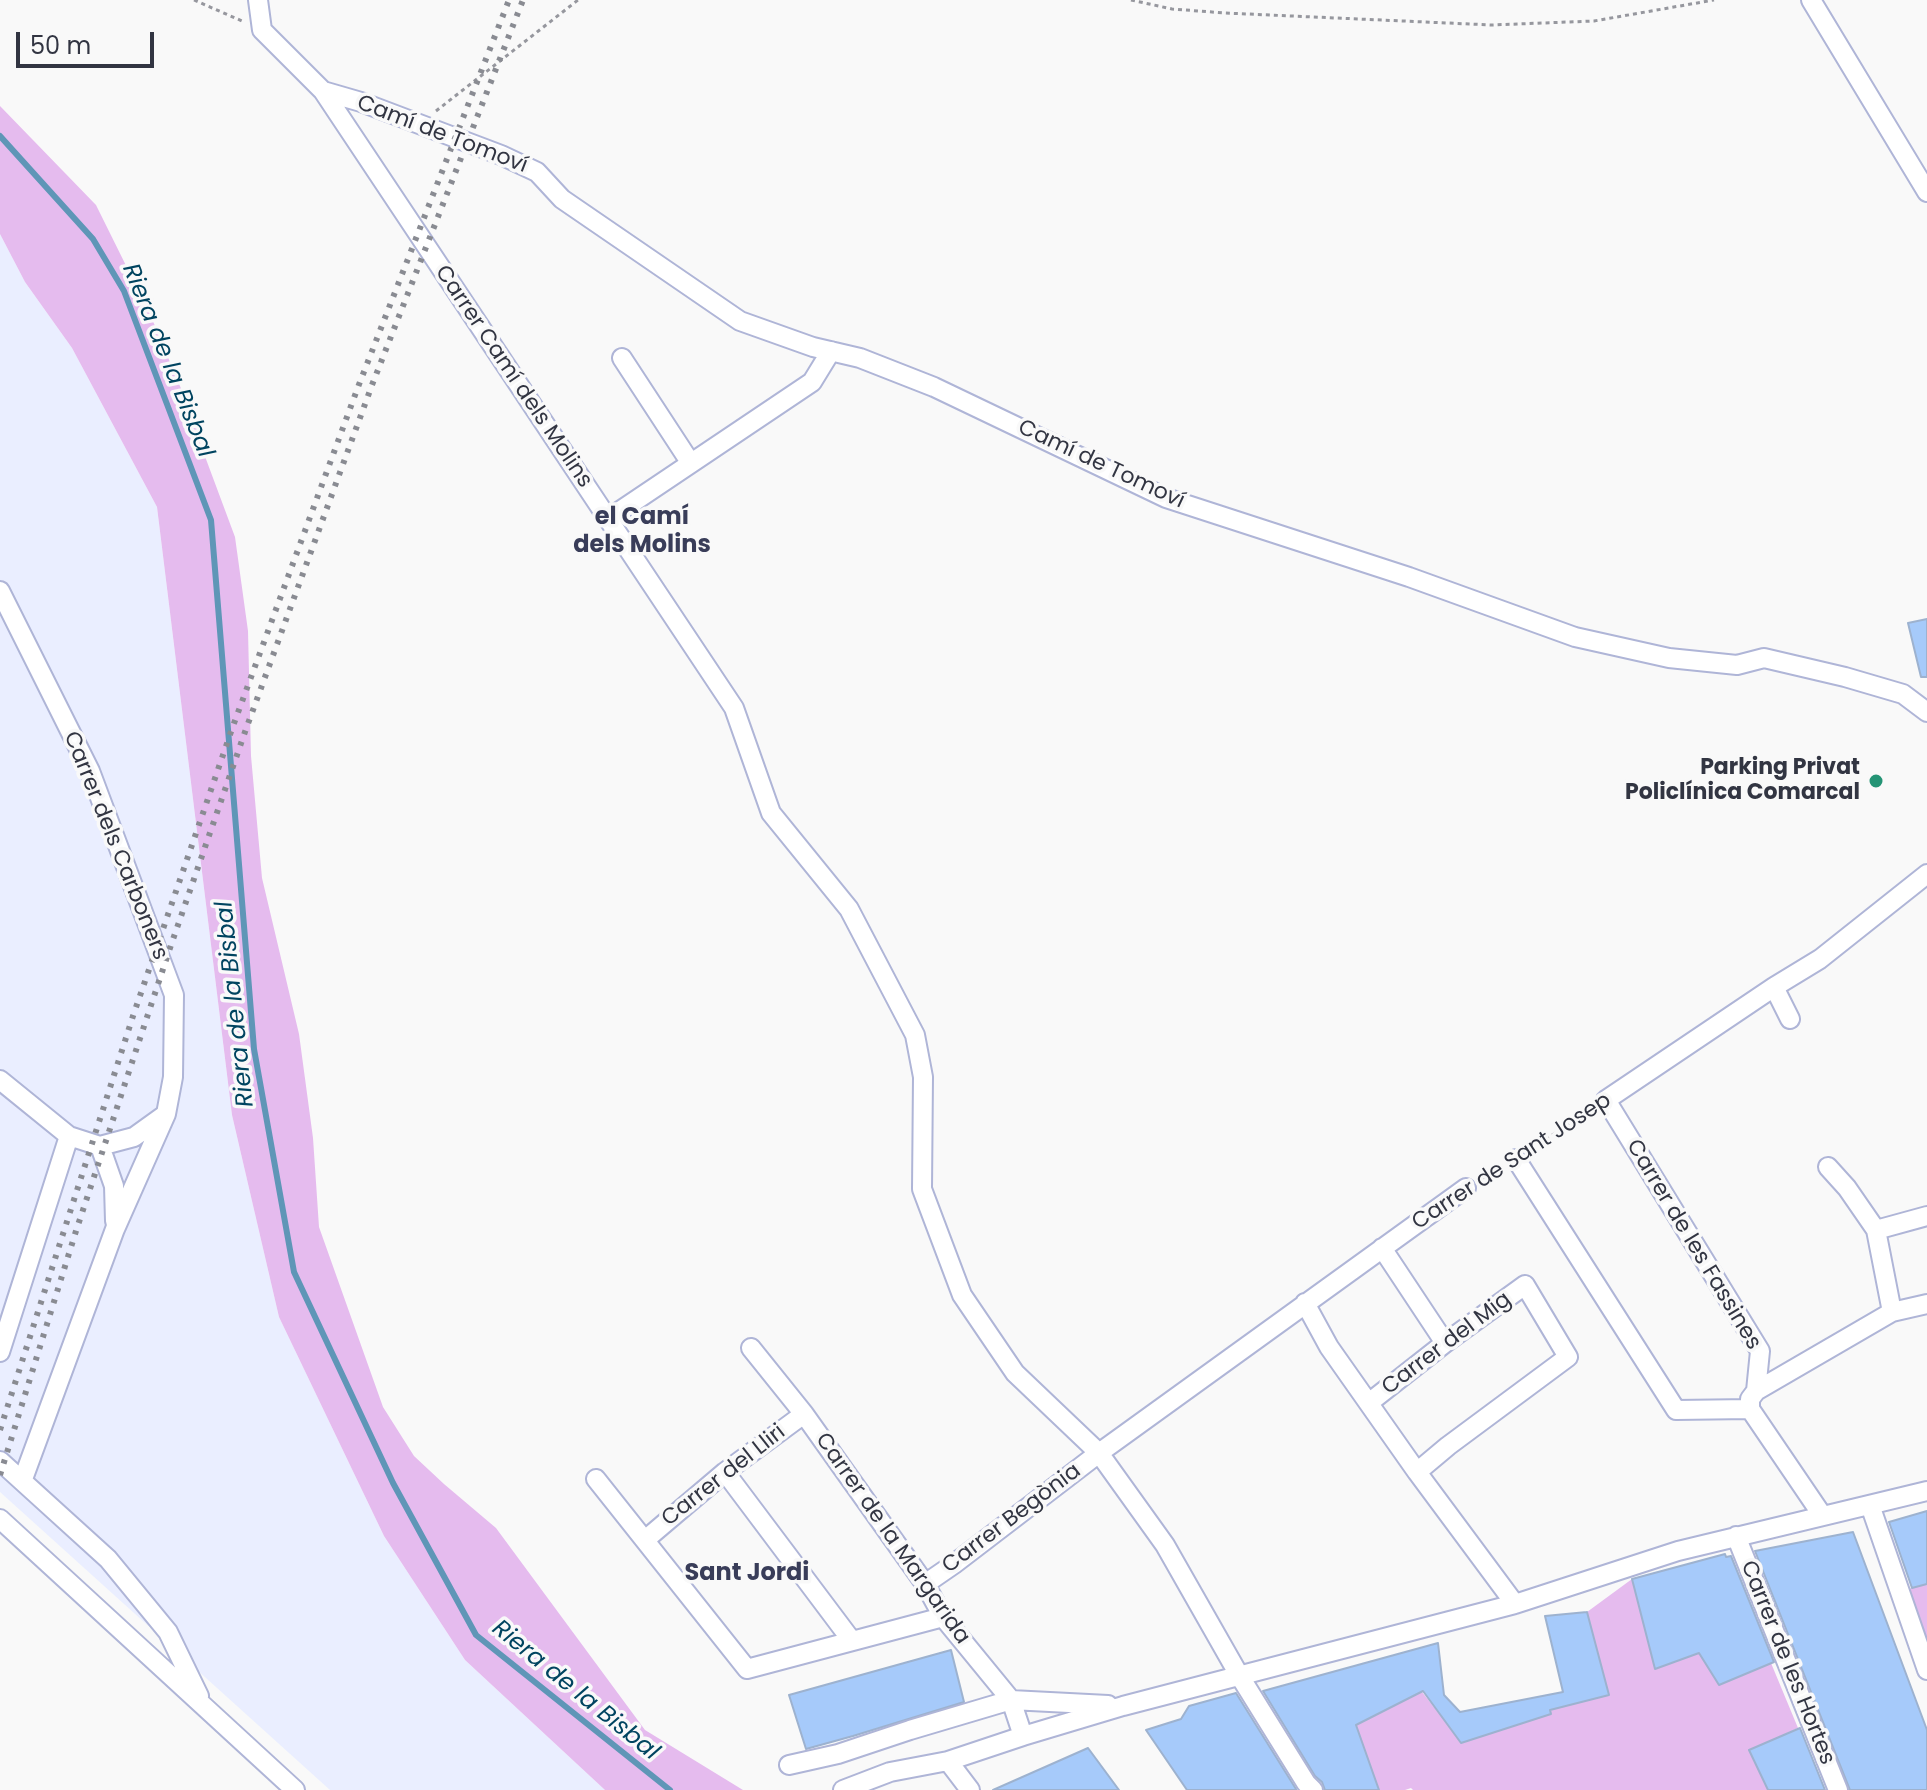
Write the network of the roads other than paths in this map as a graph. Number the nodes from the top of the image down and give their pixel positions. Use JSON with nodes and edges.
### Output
{"nodes":[{"id":1,"x":258,"y":0,"type":"edge"},
{"id":2,"x":1811,"y":0,"type":"edge"},
{"id":3,"x":323,"y":91,"type":"junction"},
{"id":4,"x":1927,"y":192,"type":"edge"},
{"id":5,"x":831,"y":351,"type":"junction"},
{"id":6,"x":622,"y":358,"type":"dead end"},
{"id":7,"x":690,"y":462,"type":"junction"},
{"id":8,"x":608,"y":519,"type":"junction"},
{"id":9,"x":0,"y":591,"type":"edge"},
{"id":10,"x":1927,"y":712,"type":"edge"},
{"id":11,"x":1927,"y":874,"type":"edge"},
{"id":12,"x":1774,"y":987,"type":"junction"},
{"id":13,"x":1790,"y":1019,"type":"dead end"},
{"id":14,"x":0,"y":1080,"type":"edge"},
{"id":15,"x":1606,"y":1100,"type":"joint"},
{"id":16,"x":166,"y":1114,"type":"junction"},
{"id":17,"x":69,"y":1136,"type":"junction"},
{"id":18,"x":100,"y":1146,"type":"junction"},
{"id":19,"x":1516,"y":1159,"type":"road end"},
{"id":20,"x":1828,"y":1167,"type":"dead end"},
{"id":21,"x":1466,"y":1188,"type":"road end"},
{"id":22,"x":1927,"y":1216,"type":"edge"},
{"id":23,"x":115,"y":1229,"type":"junction"},
{"id":24,"x":1876,"y":1230,"type":"junction"},
{"id":25,"x":1382,"y":1248,"type":"junction"},
{"id":26,"x":1305,"y":1303,"type":"junction"},
{"id":27,"x":1927,"y":1304,"type":"edge"},
{"id":28,"x":1892,"y":1312,"type":"junction"},
{"id":29,"x":1445,"y":1343,"type":"junction"},
{"id":30,"x":751,"y":1348,"type":"dead end"},
{"id":31,"x":0,"y":1352,"type":"edge"},
{"id":32,"x":1756,"y":1391,"type":"junction"},
{"id":33,"x":1370,"y":1402,"type":"junction"},
{"id":34,"x":1750,"y":1409,"type":"junction"},
{"id":35,"x":804,"y":1414,"type":"junction"},
{"id":36,"x":1099,"y":1453,"type":"junction"},
{"id":37,"x":0,"y":1461,"type":"edge"},
{"id":38,"x":725,"y":1472,"type":"junction"},
{"id":39,"x":1417,"y":1472,"type":"junction"},
{"id":40,"x":23,"y":1479,"type":"junction"},
{"id":41,"x":596,"y":1479,"type":"dead end"},
{"id":42,"x":1927,"y":1491,"type":"edge"},
{"id":43,"x":1870,"y":1505,"type":"junction"},
{"id":44,"x":1822,"y":1515,"type":"junction"},
{"id":45,"x":0,"y":1519,"type":"edge"},
{"id":46,"x":1736,"y":1536,"type":"junction"},
{"id":47,"x":645,"y":1540,"type":"junction"},
{"id":48,"x":925,"y":1584,"type":"junction"},
{"id":49,"x":1515,"y":1604,"type":"junction"},
{"id":50,"x":943,"y":1617,"type":"junction"},
{"id":51,"x":852,"y":1641,"type":"junction"},
{"id":52,"x":1927,"y":1670,"type":"edge"},
{"id":53,"x":1239,"y":1675,"type":"junction"},
{"id":54,"x":1011,"y":1700,"type":"junction"},
{"id":55,"x":1125,"y":1705,"type":"junction"},
{"id":56,"x":203,"y":1706,"type":"junction"},
{"id":57,"x":1023,"y":1736,"type":"junction"},
{"id":58,"x":948,"y":1761,"type":"junction"},
{"id":59,"x":789,"y":1765,"type":"dead end"},
{"id":60,"x":295,"y":1790,"type":"edge"},
{"id":61,"x":843,"y":1790,"type":"edge"},
{"id":62,"x":970,"y":1790,"type":"edge"},
{"id":63,"x":1313,"y":1790,"type":"edge"},
{"id":64,"x":1838,"y":1790,"type":"edge"}],
"edges":[{"from":1,"to":3,"type":"street","name":"Carrer Camí dels Molins"},
{"from":2,"to":4,"type":"street"},
{"from":3,"to":5,"type":"street","name":"Camí de Tomoví"},
{"from":3,"to":8,"type":"street","name":"Carrer Camí dels Molins"},
{"from":5,"to":7,"type":"street"},
{"from":5,"to":10,"type":"street","name":"Camí de Tomoví"},
{"from":6,"to":7,"type":"street"},
{"from":7,"to":8,"type":"street"},
{"from":8,"to":36,"type":"street","name":"Carrer Camí dels Molins"},
{"from":9,"to":16,"type":"street","name":"Carrer dels Carboners"},
{"from":11,"to":12,"type":"street","name":"Carrer de Sant Josep"},
{"from":12,"to":13,"type":"street"},
{"from":12,"to":15,"type":"street","name":"Carrer de Sant Josep"},
{"from":14,"to":17,"type":"street"},
{"from":15,"to":32,"type":"street","name":"Carrer de les Fassines"},
{"from":16,"to":18,"type":"street"},
{"from":16,"to":23,"type":"street","name":"Carrer dels Carboners"},
{"from":17,"to":18,"type":"street"},
{"from":17,"to":31,"type":"street"},
{"from":18,"to":23,"type":"street","name":"Carrer dels Carboners"},
{"from":19,"to":34,"type":"street"},
{"from":20,"to":24,"type":"street"},
{"from":21,"to":25,"type":"street","name":"Carrer de Sant Josep"},
{"from":22,"to":24,"type":"street"},
{"from":23,"to":40,"type":"street","name":"Carrer dels Carboners"},
{"from":24,"to":28,"type":"street"},
{"from":25,"to":26,"type":"street","name":"Carrer de Sant Josep"},
{"from":25,"to":29,"type":"street"},
{"from":26,"to":33,"type":"street"},
{"from":26,"to":36,"type":"street","name":"Carrer de Sant Josep"},
{"from":27,"to":28,"type":"street"},
{"from":28,"to":32,"type":"street"},
{"from":29,"to":33,"type":"street","name":"Carrer del Mig"},
{"from":29,"to":39,"type":"street","name":"Carrer del Mig"},
{"from":30,"to":35,"type":"street","name":"Carrer de la Margarida"},
{"from":32,"to":34,"type":"street","name":"Carrer de les Fassines"},
{"from":33,"to":39,"type":"street"},
{"from":34,"to":44,"type":"street"},
{"from":35,"to":38,"type":"street","name":"Carrer del Lliri"},
{"from":35,"to":48,"type":"street","name":"Carrer de la Margarida"},
{"from":36,"to":48,"type":"street","name":"Carrer Begònia"},
{"from":36,"to":53,"type":"street","name":"Carrer Camí dels Molins"},
{"from":37,"to":40,"type":"street"},
{"from":38,"to":47,"type":"street","name":"Carrer del Lliri"},
{"from":38,"to":51,"type":"street"},
{"from":39,"to":49,"type":"street"},
{"from":40,"to":56,"type":"street"},
{"from":41,"to":47,"type":"street"},
{"from":42,"to":43,"type":"street"},
{"from":43,"to":44,"type":"street"},
{"from":43,"to":52,"type":"street"},
{"from":44,"to":46,"type":"street"},
{"from":45,"to":56,"type":"street"},
{"from":46,"to":49,"type":"street"},
{"from":46,"to":64,"type":"street","name":"Carrer de les Hortes"},
{"from":47,"to":51,"type":"street"},
{"from":48,"to":50,"type":"street","name":"Carrer de la Margarida"},
{"from":49,"to":53,"type":"street"},
{"from":50,"to":51,"type":"street"},
{"from":50,"to":54,"type":"street","name":"Carrer de la Margarida"},
{"from":53,"to":55,"type":"street"},
{"from":53,"to":63,"type":"street","name":"Carrer Camí dels Molins"},
{"from":54,"to":55,"type":"street"},
{"from":54,"to":57,"type":"street","name":"Carrer de la Margarida"},
{"from":54,"to":59,"type":"street"},
{"from":55,"to":57,"type":"street"},
{"from":56,"to":60,"type":"street"},
{"from":57,"to":58,"type":"street"},
{"from":58,"to":61,"type":"street"},
{"from":58,"to":62,"type":"street"}]}
